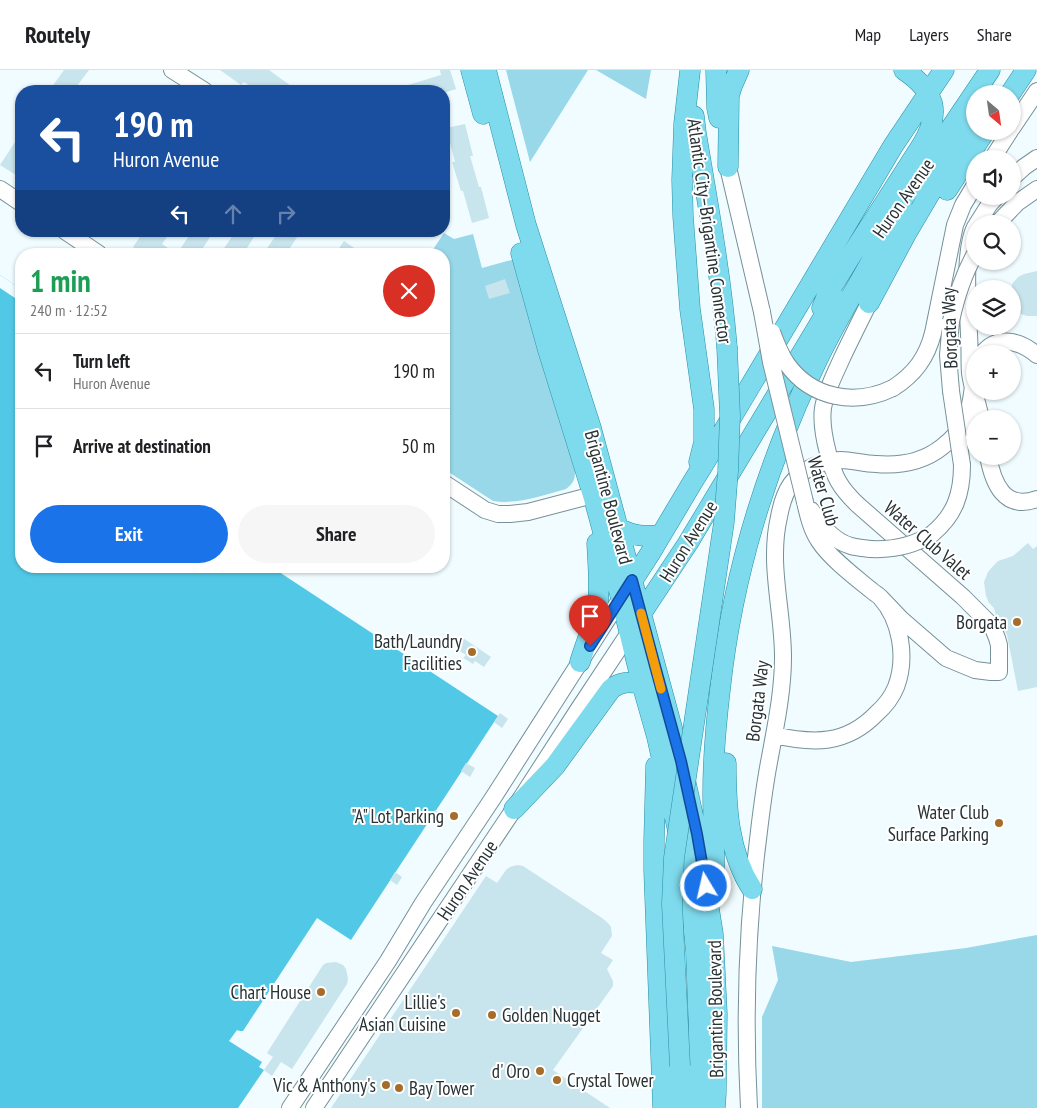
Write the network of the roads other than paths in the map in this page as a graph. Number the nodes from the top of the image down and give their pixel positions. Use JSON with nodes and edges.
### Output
{"nodes":[{"id":1,"x":172,"y":70,"type":"edge"},
{"id":2,"x":471,"y":70,"type":"edge"},
{"id":3,"x":486,"y":70,"type":"edge"},
{"id":4,"x":716,"y":70,"type":"edge"},
{"id":5,"x":739,"y":70,"type":"edge"},
{"id":6,"x":904,"y":70,"type":"edge"},
{"id":7,"x":944,"y":70,"type":"edge"},
{"id":8,"x":990,"y":70,"type":"edge"},
{"id":9,"x":999,"y":70,"type":"edge"},
{"id":10,"x":1026,"y":70,"type":"edge"},
{"id":11,"x":690,"y":71,"type":"edge"},
{"id":12,"x":196,"y":85,"type":"edge"},
{"id":13,"x":992,"y":85,"type":"edge"},
{"id":14,"x":1016,"y":85,"type":"edge"},
{"id":15,"x":1037,"y":91,"type":"edge"},
{"id":16,"x":928,"y":92,"type":"junction"},
{"id":17,"x":1021,"y":116,"type":"edge"},
{"id":18,"x":966,"y":132,"type":"edge"},
{"id":19,"x":979,"y":140,"type":"edge"},
{"id":20,"x":1037,"y":158,"type":"edge"},
{"id":21,"x":728,"y":166,"type":"junction"},
{"id":22,"x":1021,"y":169,"type":"edge"},
{"id":23,"x":0,"y":189,"type":"edge"},
{"id":24,"x":1037,"y":189,"type":"edge"},
{"id":25,"x":15,"y":199,"type":"edge"},
{"id":26,"x":966,"y":200,"type":"edge"},
{"id":27,"x":902,"y":202,"type":"junction"},
{"id":28,"x":1006,"y":215,"type":"edge"},
{"id":29,"x":74,"y":237,"type":"edge"},
{"id":30,"x":90,"y":248,"type":"edge"},
{"id":31,"x":968,"y":270,"type":"edge"},
{"id":32,"x":968,"y":270,"type":"edge"},
{"id":33,"x":870,"y":303,"type":"junction"},
{"id":34,"x":762,"y":312,"type":"junction"},
{"id":35,"x":808,"y":342,"type":"junction"},
{"id":36,"x":969,"y":345,"type":"edge"},
{"id":37,"x":991,"y":345,"type":"edge"},
{"id":38,"x":557,"y":348,"type":"junction"},
{"id":39,"x":1037,"y":355,"type":"edge"},
{"id":40,"x":970,"y":400,"type":"edge"},
{"id":41,"x":830,"y":461,"type":"junction"},
{"id":42,"x":990,"y":465,"type":"edge"},
{"id":43,"x":692,"y":483,"type":"junction"},
{"id":44,"x":450,"y":487,"type":"edge"},
{"id":45,"x":594,"y":499,"type":"junction"},
{"id":46,"x":1037,"y":499,"type":"edge"},
{"id":47,"x":805,"y":502,"type":"junction"},
{"id":48,"x":618,"y":528,"type":"junction"},
{"id":49,"x":661,"y":535,"type":"junction"},
{"id":50,"x":632,"y":580,"type":"junction"},
{"id":51,"x":880,"y":597,"type":"junction"},
{"id":52,"x":621,"y":598,"type":"junction"},
{"id":53,"x":641,"y":614,"type":"junction"},
{"id":54,"x":629,"y":633,"type":"junction"},
{"id":55,"x":726,"y":647,"type":"junction"},
{"id":56,"x":580,"y":662,"type":"junction"},
{"id":57,"x":642,"y":684,"type":"junction"},
{"id":58,"x":774,"y":735,"type":"junction"},
{"id":59,"x":656,"y":737,"type":"junction"},
{"id":60,"x":514,"y":810,"type":"junction"},
{"id":61,"x":752,"y":889,"type":"junction"},
{"id":62,"x":714,"y":934,"type":"junction"},
{"id":63,"x":716,"y":1103,"type":"edge"},
{"id":64,"x":681,"y":1106,"type":"edge"},
{"id":65,"x":290,"y":1108,"type":"edge"},
{"id":66,"x":314,"y":1108,"type":"edge"},
{"id":67,"x":749,"y":1108,"type":"edge"}],
"edges":[{"from":1,"to":12,"type":"street"},
{"from":2,"to":38,"type":"main road","name":"Brigantine Boulevard"},
{"from":3,"to":38,"type":"main road","name":"Brigantine Boulevard"},
{"from":4,"to":21,"type":"main road"},
{"from":5,"to":21,"type":"main road"},
{"from":6,"to":16,"type":"main road"},
{"from":7,"to":16,"type":"main road","name":"Huron Avenue"},
{"from":8,"to":27,"type":"main road","name":"Huron Avenue"},
{"from":9,"to":13,"type":"main road"},
{"from":10,"to":14,"type":"main road"},
{"from":11,"to":43,"type":"main road"},
{"from":11,"to":64,"type":"main road","name":"Atlantic City–Brigantine Connector","bridge":true},
{"from":15,"to":17,"type":"street"},
{"from":16,"to":35,"type":"main road"},
{"from":16,"to":43,"type":"main road","name":"Huron Avenue"},
{"from":18,"to":33,"type":"main road"},
{"from":19,"to":33,"type":"main road"},
{"from":20,"to":22,"type":"street"},
{"from":21,"to":34,"type":"street","name":"Water Club"},
{"from":23,"to":25,"type":"street"},
{"from":24,"to":28,"type":"street"},
{"from":26,"to":34,"type":"street","bridge":true},
{"from":27,"to":35,"type":"main road","name":"Huron Avenue"},
{"from":27,"to":55,"type":"main road"},
{"from":29,"to":30,"type":"street"},
{"from":31,"to":36,"type":"street","name":"Borgata Way"},
{"from":32,"to":47,"type":"street","name":"Borgata Way","bridge":true},
{"from":33,"to":41,"type":"street","name":"Water Club Valet"},
{"from":34,"to":47,"type":"street","name":"Water Club","bridge":true},
{"from":35,"to":53,"type":"main road","name":"Huron Avenue"},
{"from":37,"to":39,"type":"street","name":"Borgata Way"},
{"from":38,"to":45,"type":"main road","name":"Brigantine Boulevard"},
{"from":38,"to":48,"type":"main road","name":"Brigantine Boulevard"},
{"from":40,"to":41,"type":"street","name":"Borgata Way"},
{"from":41,"to":51,"type":"street","name":"Water Club Valet"},
{"from":41,"to":58,"type":"street","name":"Borgata Way"},
{"from":42,"to":46,"type":"street"},
{"from":43,"to":49,"type":"main road","name":"Huron Avenue"},
{"from":44,"to":45,"type":"street"},
{"from":45,"to":52,"type":"main road","name":"Brigantine Boulevard"},
{"from":45,"to":56,"type":"main road"},
{"from":47,"to":51,"type":"street","name":"Water Club"},
{"from":48,"to":49,"type":"main road"},
{"from":48,"to":50,"type":"main road","name":"Brigantine Boulevard"},
{"from":49,"to":50,"type":"main road","name":"Huron Avenue"},
{"from":50,"to":52,"type":"main road","name":"Huron Avenue"},
{"from":50,"to":53,"type":"main road","name":"Brigantine Boulevard"},
{"from":51,"to":58,"type":"street","name":"Water Club"},
{"from":52,"to":54,"type":"main road","name":"Brigantine Boulevard"},
{"from":52,"to":56,"type":"street","name":"Huron Avenue"},
{"from":53,"to":54,"type":"main road","name":"Huron Avenue"},
{"from":53,"to":62,"type":"main road","name":"Brigantine Boulevard"},
{"from":54,"to":57,"type":"main road","name":"Brigantine Boulevard"},
{"from":54,"to":60,"type":"street","name":"Huron Avenue"},
{"from":55,"to":61,"type":"main road"},
{"from":55,"to":62,"type":"main road"},
{"from":56,"to":65,"type":"street","name":"Huron Avenue"},
{"from":57,"to":59,"type":"main road","name":"Brigantine Boulevard"},
{"from":57,"to":60,"type":"main road"},
{"from":58,"to":61,"type":"street","name":"Borgata Way"},
{"from":59,"to":64,"type":"main road"},
{"from":59,"to":64,"type":"main road","name":"Brigantine Boulevard"},
{"from":60,"to":66,"type":"street","name":"Huron Avenue"},
{"from":61,"to":67,"type":"street","name":"Borgata Way"},
{"from":62,"to":63,"type":"main road","name":"Brigantine Boulevard"}]}
